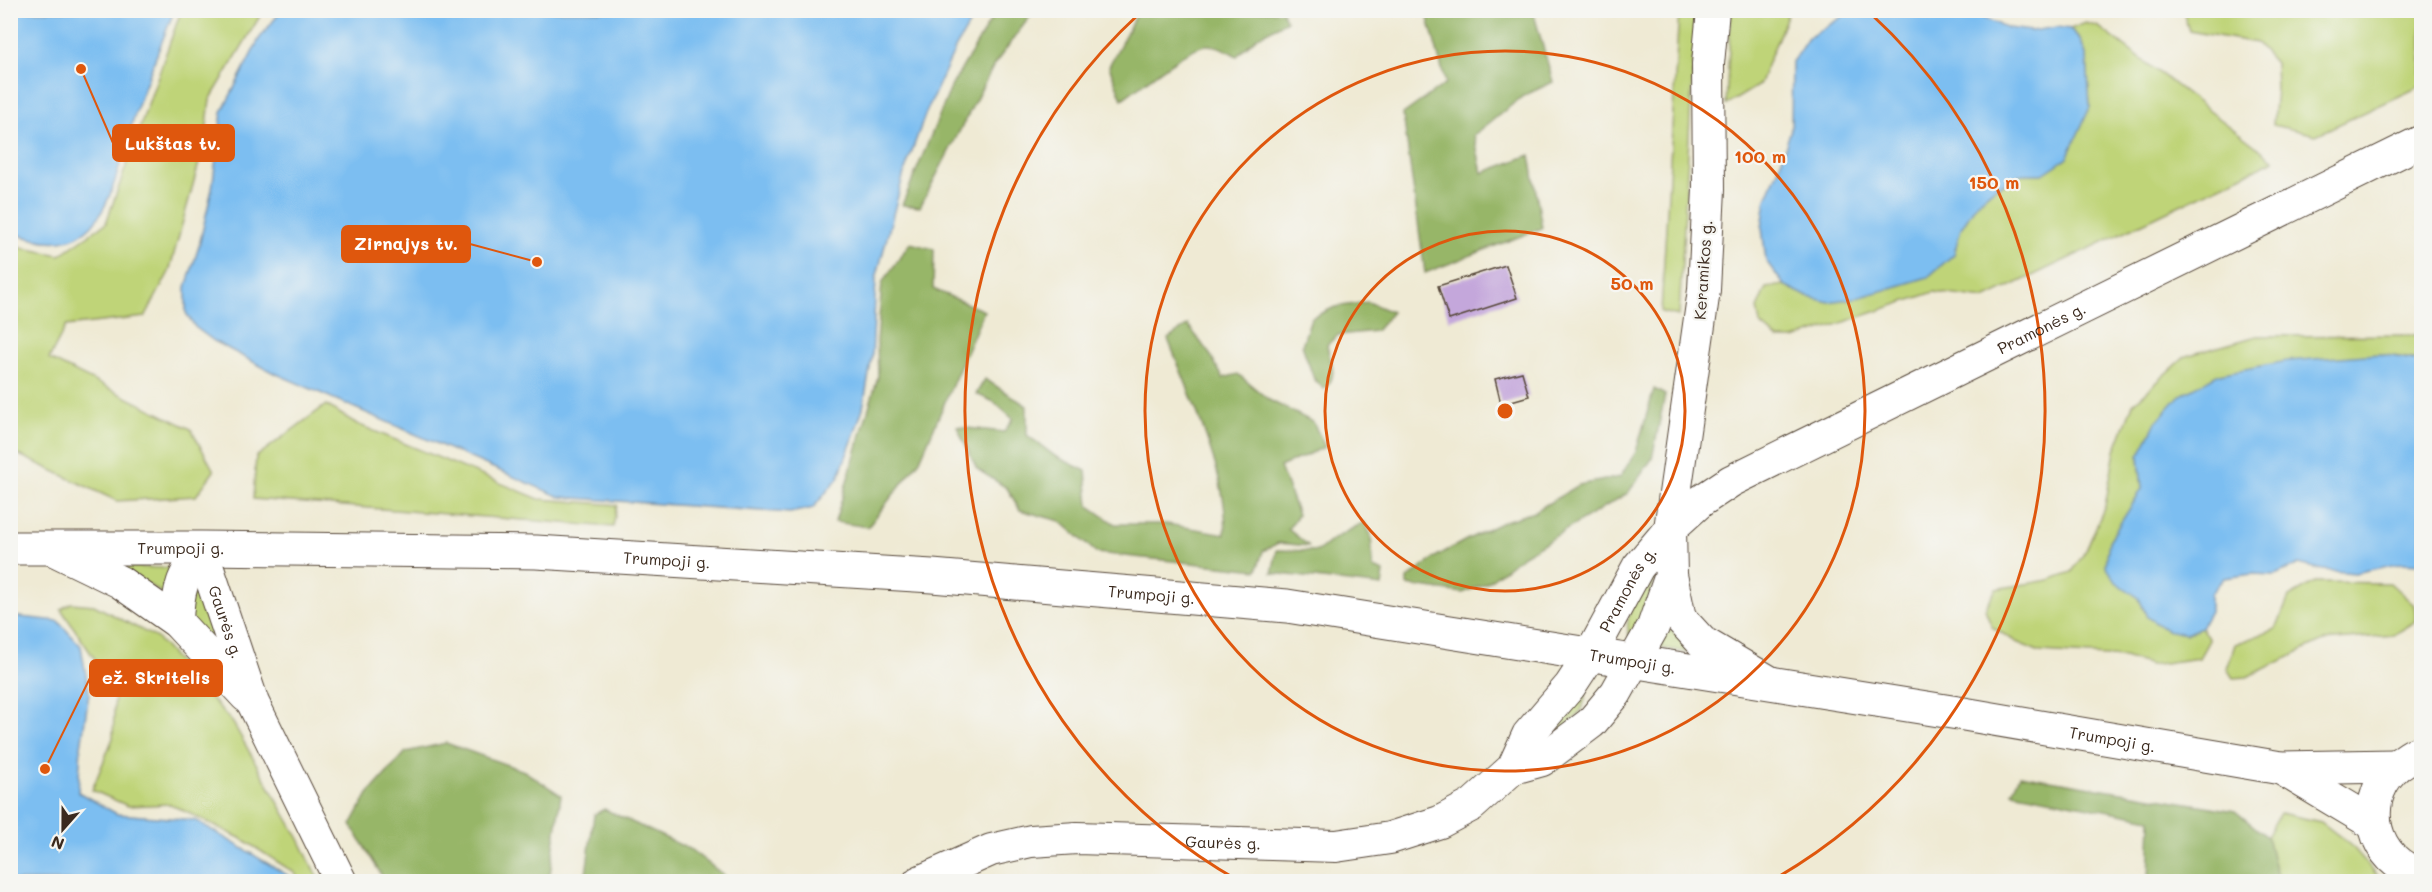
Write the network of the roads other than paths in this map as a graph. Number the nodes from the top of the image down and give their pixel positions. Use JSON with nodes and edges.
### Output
{"nodes":[{"id":1,"x":1713,"y":10,"type":"edge"},
{"id":2,"x":2421,"y":141,"type":"edge"},
{"id":3,"x":1670,"y":529,"type":"junction"},
{"id":4,"x":10,"y":548,"type":"edge"},
{"id":5,"x":50,"y":548,"type":"junction"},
{"id":6,"x":201,"y":548,"type":"junction"},
{"id":7,"x":1671,"y":575,"type":"junction"},
{"id":8,"x":177,"y":622,"type":"junction"},
{"id":9,"x":1591,"y":654,"type":"junction"},
{"id":10,"x":1635,"y":661,"type":"junction"},
{"id":11,"x":1772,"y":683,"type":"junction"},
{"id":12,"x":253,"y":703,"type":"junction"},
{"id":13,"x":2408,"y":759,"type":"edge"},
{"id":14,"x":1513,"y":768,"type":"junction"},
{"id":15,"x":2281,"y":768,"type":"junction"},
{"id":16,"x":2373,"y":823,"type":"junction"},
{"id":17,"x":2419,"y":878,"type":"edge"},
{"id":18,"x":341,"y":882,"type":"edge"},
{"id":19,"x":919,"y":882,"type":"edge"}],
"edges":[{"from":1,"to":3,"type":"street","name":"Keramikos g."},
{"from":2,"to":3,"type":"street","name":"Pramonės g."},
{"from":3,"to":7,"type":"street","name":"Pramonės g."},
{"from":3,"to":9,"type":"street","name":"Pramonės g."},
{"from":4,"to":5,"type":"main road","name":"Trumpoji g."},
{"from":5,"to":6,"type":"main road","name":"Trumpoji g."},
{"from":5,"to":8,"type":"street","name":"Gaurės g."},
{"from":6,"to":8,"type":"street","name":"Gaurės g."},
{"from":6,"to":9,"type":"main road","name":"Trumpoji g."},
{"from":6,"to":12,"type":"street","name":"Gaurės g."},
{"from":7,"to":10,"type":"street","name":"Pramonės g."},
{"from":7,"to":11,"type":"street","name":"Pramonės g."},
{"from":8,"to":12,"type":"street","name":"Gaurės g."},
{"from":9,"to":10,"type":"main road","name":"Trumpoji g."},
{"from":9,"to":14,"type":"street","name":"Gaurės g."},
{"from":10,"to":11,"type":"main road","name":"Trumpoji g."},
{"from":10,"to":14,"type":"street","name":"Gaurės g."},
{"from":11,"to":15,"type":"main road","name":"Trumpoji g."},
{"from":12,"to":18,"type":"street","name":"Gaurės g."},
{"from":13,"to":15,"type":"main road","name":"Trumpoji g."},
{"from":13,"to":16,"type":"main road"},
{"from":14,"to":19,"type":"street","name":"Gaurės g."},
{"from":15,"to":16,"type":"main road","name":"Trumpoji g."},
{"from":16,"to":17,"type":"main road"}]}
